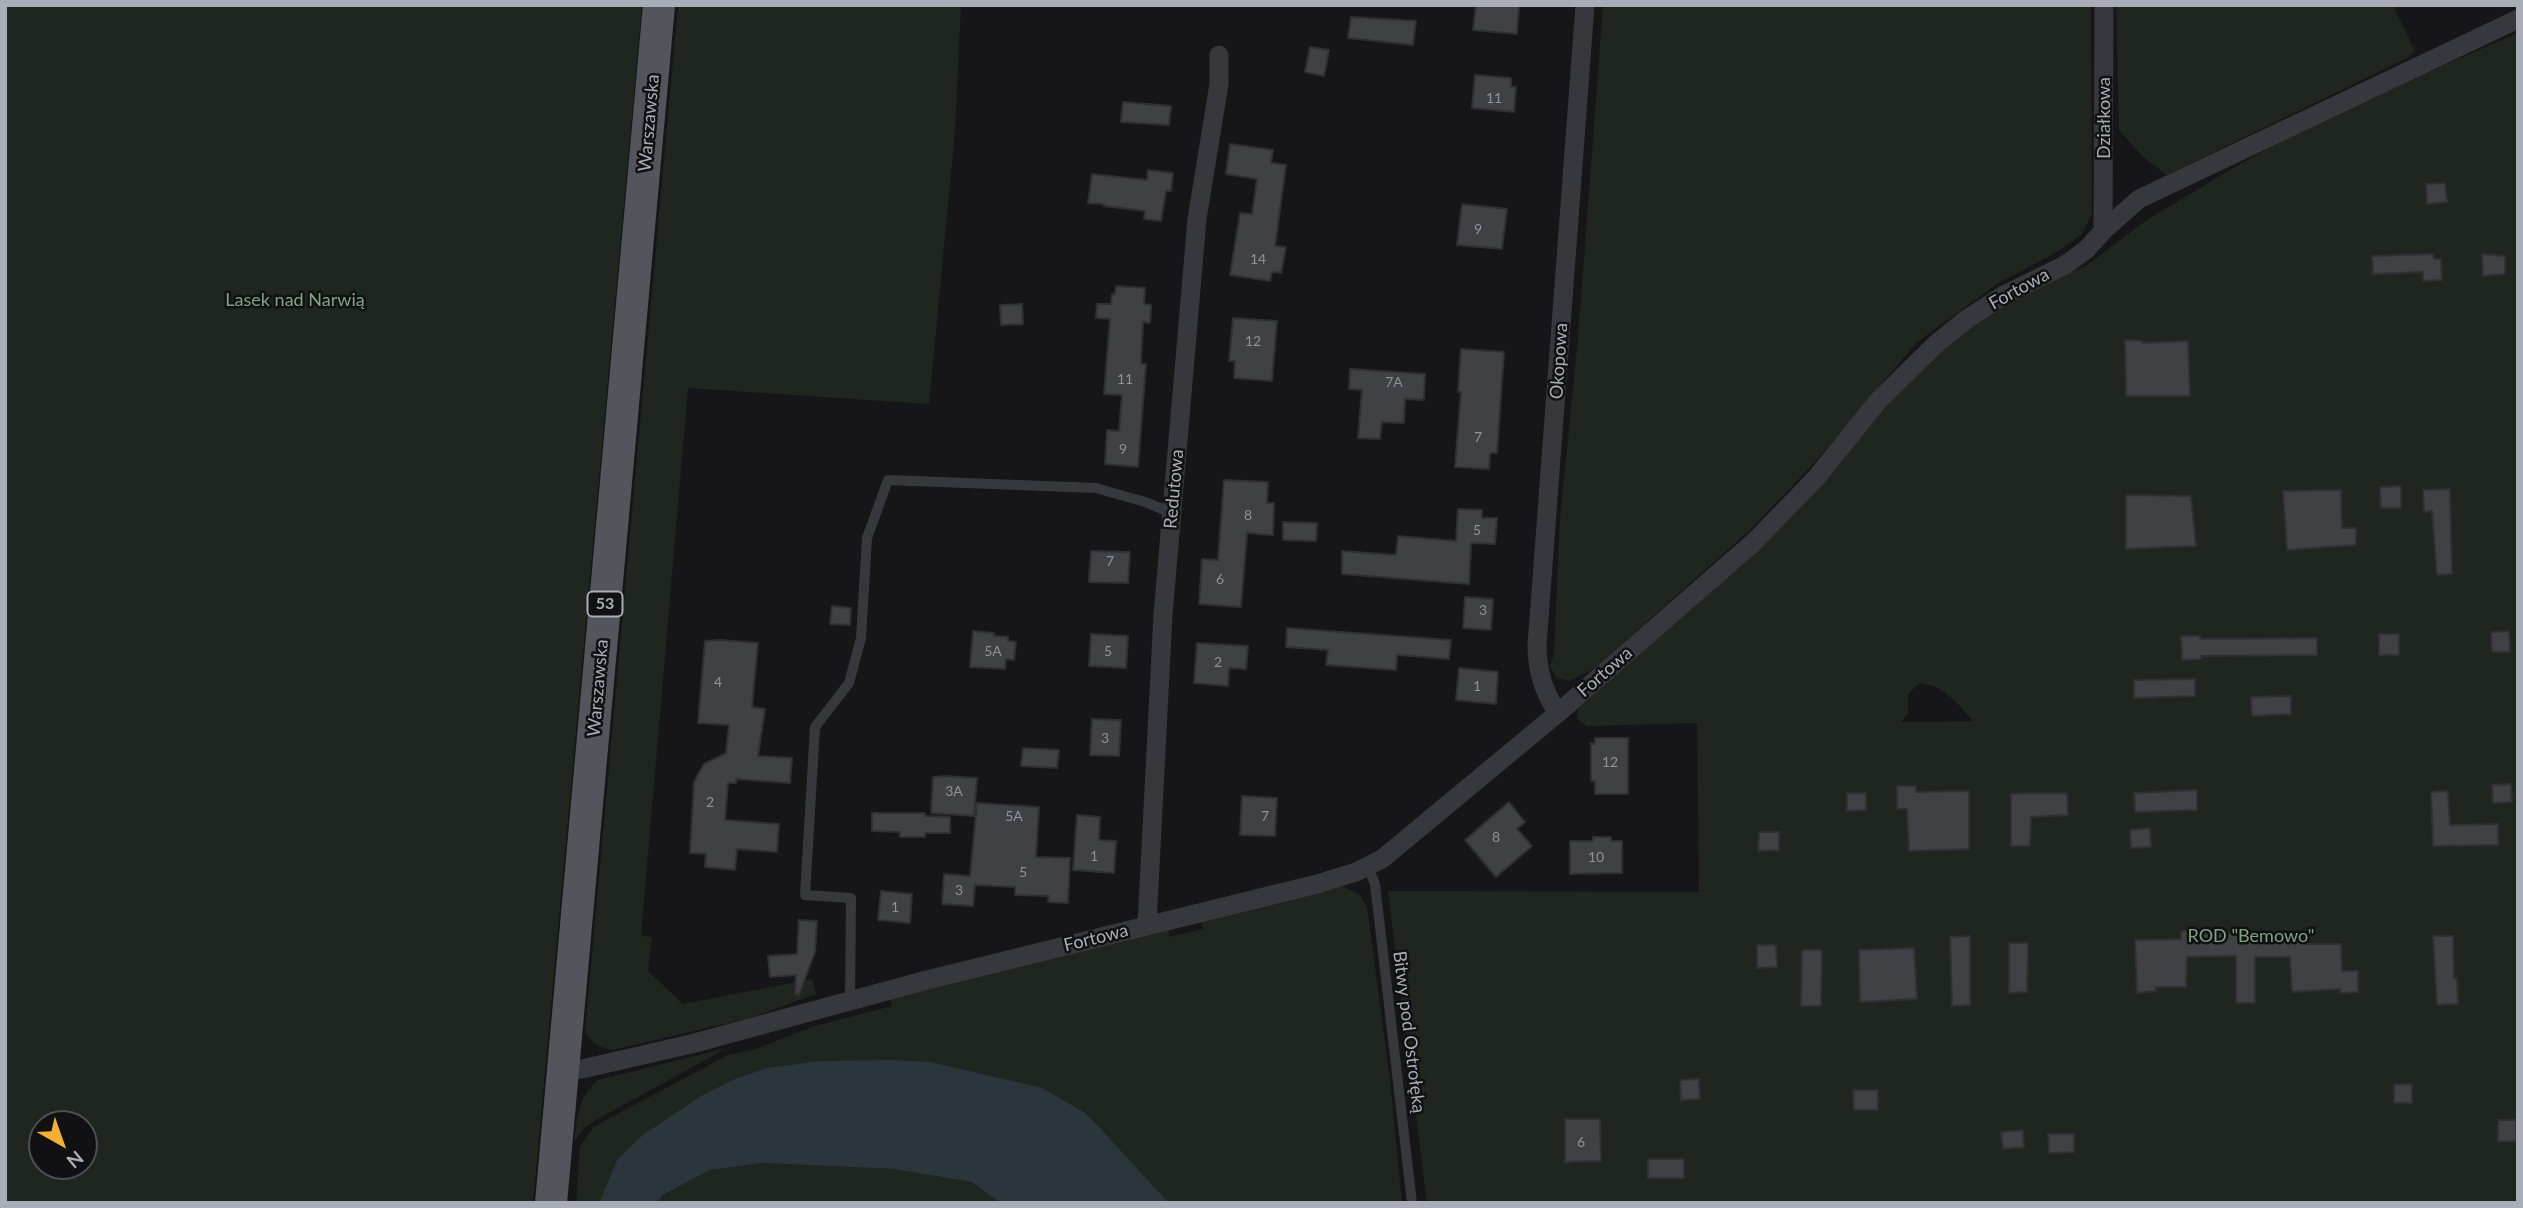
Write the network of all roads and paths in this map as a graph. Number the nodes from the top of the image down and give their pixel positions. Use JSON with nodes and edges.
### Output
{"nodes":[{"id":1,"x":659,"y":5,"type":"edge"},
{"id":2,"x":1585,"y":5,"type":"edge"},
{"id":3,"x":2104,"y":5,"type":"edge"},
{"id":4,"x":2518,"y":19,"type":"edge"},
{"id":5,"x":1219,"y":55,"type":"dead end"},
{"id":6,"x":2103,"y":231,"type":"junction"},
{"id":7,"x":1172,"y":513,"type":"junction"},
{"id":8,"x":1558,"y":713,"type":"junction"},
{"id":9,"x":1368,"y":867,"type":"junction"},
{"id":10,"x":1147,"y":925,"type":"junction"},
{"id":11,"x":850,"y":1000,"type":"junction"},
{"id":12,"x":563,"y":1070,"type":"junction"},
{"id":13,"x":551,"y":1203,"type":"edge"},
{"id":14,"x":1412,"y":1203,"type":"edge"}],
"edges":[{"from":1,"to":12,"type":"main road","name":"Warszawska","number":"53"},
{"from":2,"to":8,"type":"street","name":"Okopowa"},
{"from":3,"to":6,"type":"street","name":"Działkowa"},
{"from":4,"to":6,"type":"street","name":"Fortowa"},
{"from":5,"to":7,"type":"street","name":"Redutowa"},
{"from":6,"to":8,"type":"street","name":"Fortowa"},
{"from":7,"to":10,"type":"street","name":"Redutowa"},
{"from":7,"to":11,"type":"lane"},
{"from":8,"to":9,"type":"street","name":"Fortowa"},
{"from":9,"to":10,"type":"street","name":"Fortowa"},
{"from":9,"to":14,"type":"lane","name":"Bitwy pod Ostrołęką"},
{"from":10,"to":11,"type":"street","name":"Fortowa"},
{"from":11,"to":12,"type":"street","name":"Fortowa"},
{"from":12,"to":13,"type":"main road","name":"Warszawska","number":"53"}]}
